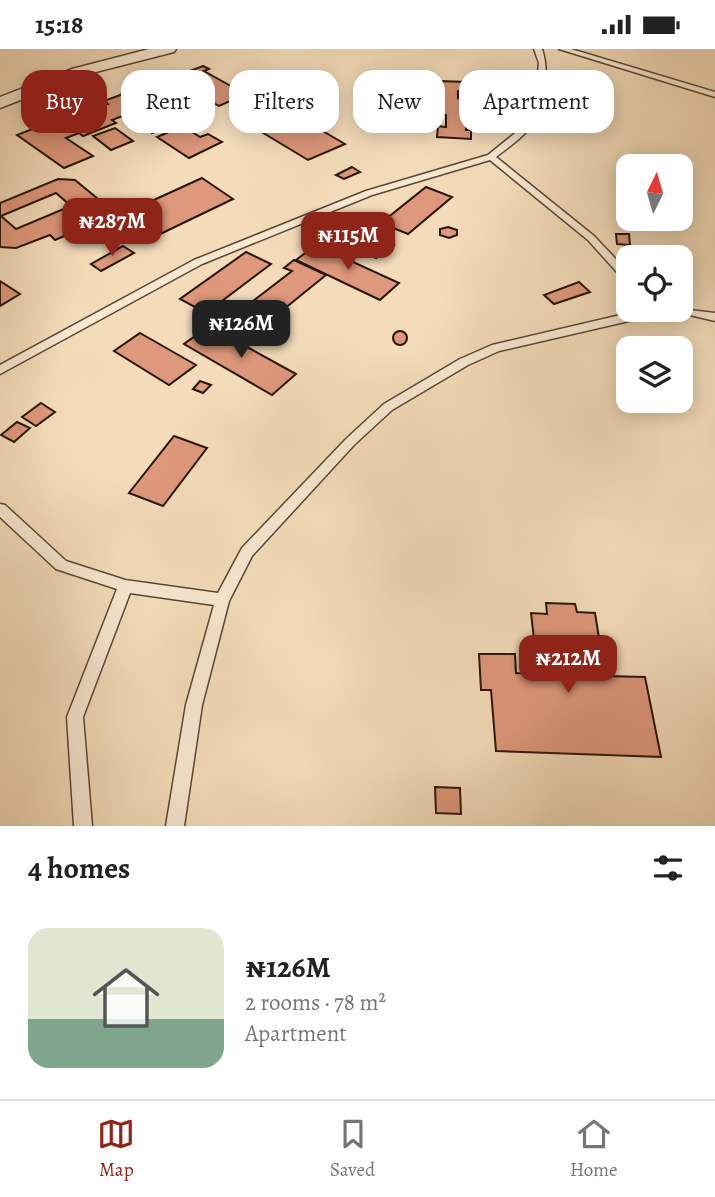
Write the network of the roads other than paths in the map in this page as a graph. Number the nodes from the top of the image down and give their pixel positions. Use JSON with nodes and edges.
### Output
{"nodes":[{"id":1,"x":168,"y":49,"type":"edge"},
{"id":2,"x":538,"y":49,"type":"edge"},
{"id":3,"x":563,"y":49,"type":"edge"},
{"id":4,"x":715,"y":95,"type":"edge"},
{"id":5,"x":0,"y":103,"type":"edge"},
{"id":6,"x":491,"y":157,"type":"junction"},
{"id":7,"x":616,"y":265,"type":"edge"},
{"id":8,"x":693,"y":313,"type":"edge"},
{"id":9,"x":715,"y":317,"type":"edge"},
{"id":10,"x":616,"y":320,"type":"edge"},
{"id":11,"x":0,"y":370,"type":"edge"},
{"id":12,"x":0,"y":509,"type":"edge"},
{"id":13,"x":125,"y":586,"type":"junction"},
{"id":14,"x":222,"y":600,"type":"junction"},
{"id":15,"x":83,"y":826,"type":"edge"},
{"id":16,"x":175,"y":826,"type":"edge"}],
"edges":[{"from":1,"to":5,"type":"street"},
{"from":2,"to":6,"type":"lane"},
{"from":3,"to":4,"type":"lane"},
{"from":6,"to":7,"type":"lane"},
{"from":6,"to":11,"type":"lane"},
{"from":8,"to":9,"type":"lane"},
{"from":10,"to":14,"type":"lane"},
{"from":12,"to":13,"type":"lane"},
{"from":13,"to":14,"type":"lane"},
{"from":13,"to":15,"type":"lane"},
{"from":14,"to":16,"type":"lane"}]}
